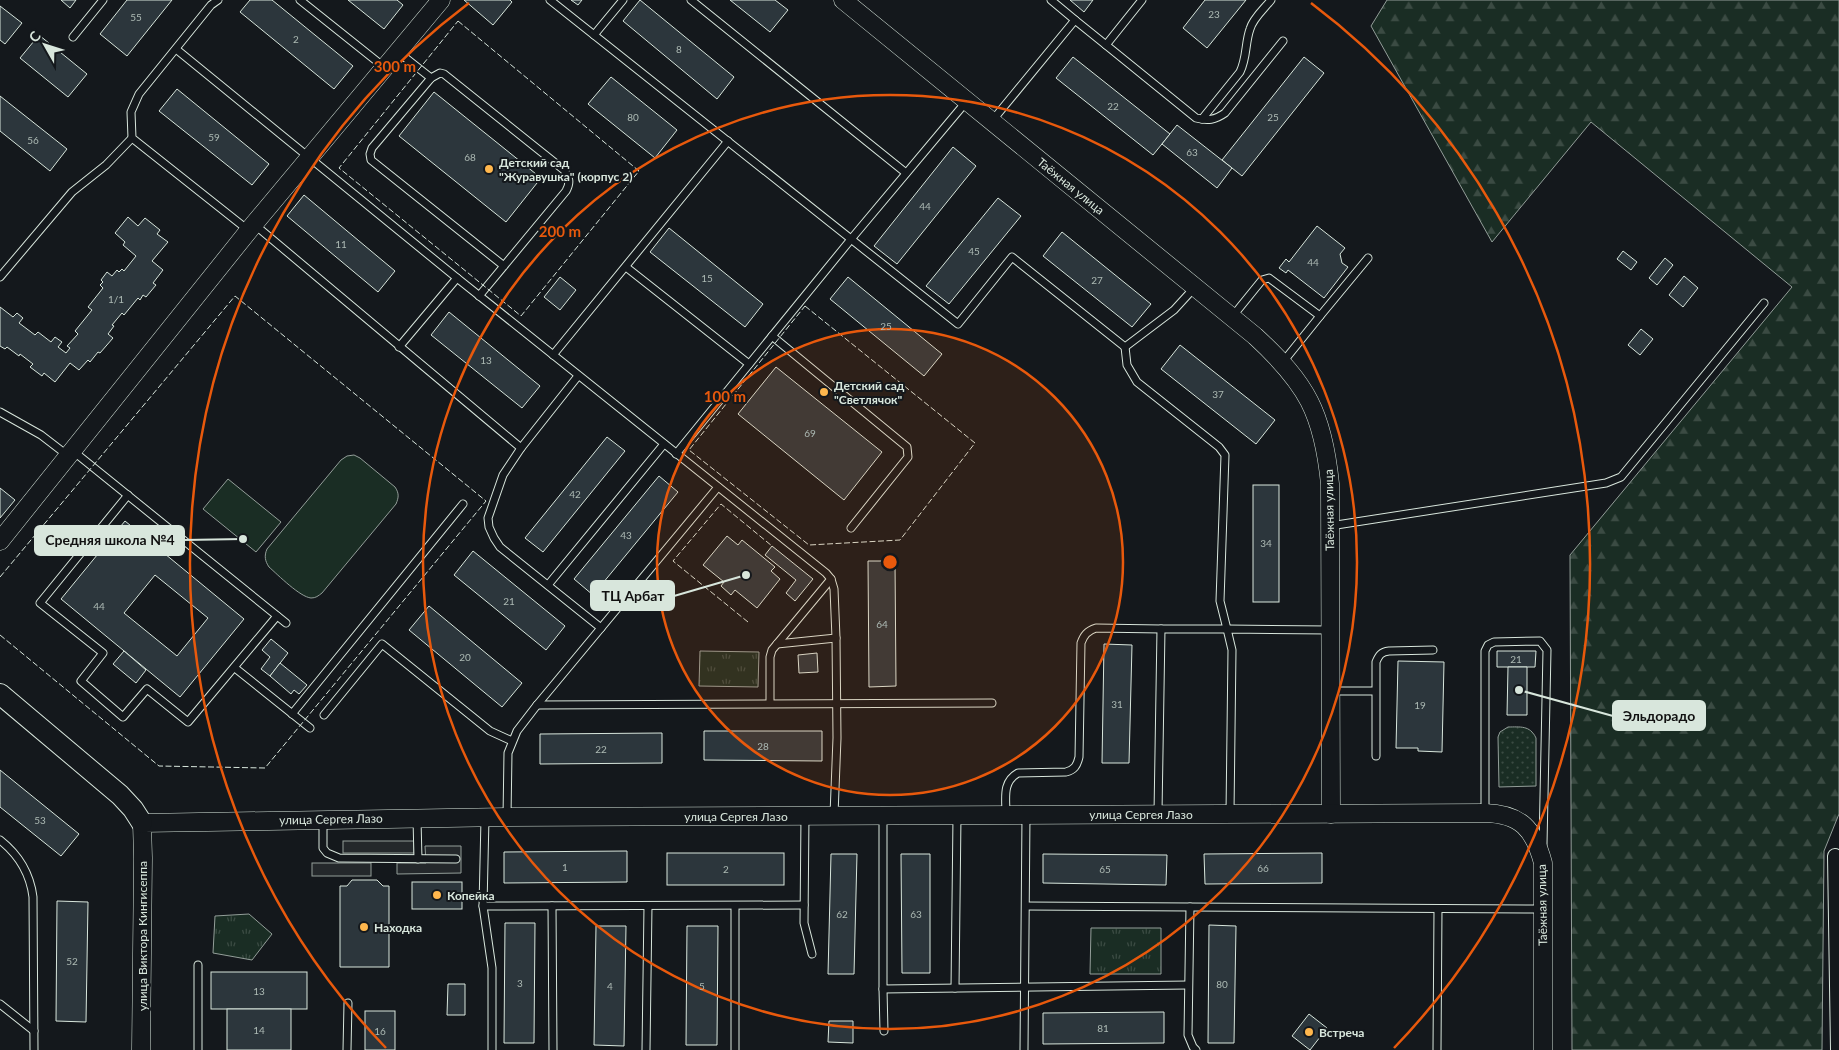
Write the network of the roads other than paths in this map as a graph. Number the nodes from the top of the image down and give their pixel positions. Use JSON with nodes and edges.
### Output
{"nodes":[{"id":1,"x":103,"y":0,"type":"edge"},
{"id":2,"x":204,"y":0,"type":"edge"},
{"id":3,"x":218,"y":0,"type":"edge"},
{"id":4,"x":300,"y":0,"type":"edge"},
{"id":5,"x":441,"y":0,"type":"edge"},
{"id":6,"x":550,"y":0,"type":"edge"},
{"id":7,"x":623,"y":0,"type":"edge"},
{"id":8,"x":691,"y":0,"type":"edge"},
{"id":9,"x":843,"y":0,"type":"edge"},
{"id":10,"x":1051,"y":0,"type":"edge"},
{"id":11,"x":1142,"y":0,"type":"edge"},
{"id":12,"x":1271,"y":0,"type":"edge"},
{"id":13,"x":211,"y":5,"type":"junction"},
{"id":14,"x":1076,"y":20,"type":"junction"},
{"id":15,"x":594,"y":35,"type":"junction"},
{"id":16,"x":73,"y":37,"type":"dead end"},
{"id":17,"x":1283,"y":41,"type":"dead end"},
{"id":18,"x":1106,"y":45,"type":"junction"},
{"id":19,"x":176,"y":49,"type":"junction"},
{"id":20,"x":398,"y":52,"type":"junction"},
{"id":21,"x":384,"y":67,"type":"junction"},
{"id":22,"x":431,"y":78,"type":"junction"},
{"id":23,"x":966,"y":101,"type":"junction"},
{"id":24,"x":1202,"y":120,"type":"junction"},
{"id":25,"x":992,"y":122,"type":"junction"},
{"id":26,"x":132,"y":138,"type":"junction"},
{"id":27,"x":728,"y":142,"type":"junction"},
{"id":28,"x":309,"y":157,"type":"junction"},
{"id":29,"x":906,"y":173,"type":"junction"},
{"id":30,"x":252,"y":228,"type":"junction"},
{"id":31,"x":852,"y":238,"type":"junction"},
{"id":32,"x":1368,"y":258,"type":"dead end"},
{"id":33,"x":504,"y":266,"type":"junction"},
{"id":34,"x":626,"y":266,"type":"junction"},
{"id":35,"x":0,"y":278,"type":"edge"},
{"id":36,"x":457,"y":278,"type":"junction"},
{"id":37,"x":1195,"y":287,"type":"junction"},
{"id":38,"x":479,"y":296,"type":"junction"},
{"id":39,"x":1764,"y":303,"type":"dead end"},
{"id":40,"x":1320,"y":316,"type":"junction"},
{"id":41,"x":1232,"y":317,"type":"junction"},
{"id":42,"x":772,"y":336,"type":"junction"},
{"id":43,"x":399,"y":347,"type":"junction"},
{"id":44,"x":1125,"y":347,"type":"junction"},
{"id":45,"x":553,"y":355,"type":"junction"},
{"id":46,"x":1283,"y":363,"type":"junction"},
{"id":47,"x":749,"y":364,"type":"junction"},
{"id":48,"x":578,"y":376,"type":"junction"},
{"id":49,"x":0,"y":412,"type":"edge"},
{"id":50,"x":664,"y":444,"type":"junction"},
{"id":51,"x":520,"y":448,"type":"junction"},
{"id":52,"x":71,"y":454,"type":"junction"},
{"id":53,"x":676,"y":454,"type":"junction"},
{"id":54,"x":718,"y":487,"type":"junction"},
{"id":55,"x":128,"y":495,"type":"junction"},
{"id":56,"x":463,"y":504,"type":"dead end"},
{"id":57,"x":1330,"y":526,"type":"junction"},
{"id":58,"x":851,"y":528,"type":"dead end"},
{"id":59,"x":0,"y":541,"type":"edge"},
{"id":60,"x":831,"y":579,"type":"junction"},
{"id":61,"x":548,"y":585,"type":"junction"},
{"id":62,"x":277,"y":616,"type":"junction"},
{"id":63,"x":286,"y":623,"type":"dead end"},
{"id":64,"x":601,"y":628,"type":"junction"},
{"id":65,"x":1161,"y":629,"type":"junction"},
{"id":66,"x":1227,"y":629,"type":"junction"},
{"id":67,"x":1331,"y":630,"type":"junction"},
{"id":68,"x":836,"y":638,"type":"junction"},
{"id":69,"x":777,"y":644,"type":"junction"},
{"id":70,"x":1433,"y":650,"type":"dead end"},
{"id":71,"x":235,"y":668,"type":"junction"},
{"id":72,"x":1331,"y":691,"type":"junction"},
{"id":73,"x":1375,"y":691,"type":"junction"},
{"id":74,"x":0,"y":694,"type":"edge"},
{"id":75,"x":770,"y":703,"type":"junction"},
{"id":76,"x":837,"y":703,"type":"junction"},
{"id":77,"x":992,"y":703,"type":"dead end"},
{"id":78,"x":537,"y":705,"type":"junction"},
{"id":79,"x":292,"y":714,"type":"junction"},
{"id":80,"x":324,"y":715,"type":"dead end"},
{"id":81,"x":310,"y":728,"type":"dead end"},
{"id":82,"x":512,"y":742,"type":"junction"},
{"id":83,"x":1376,"y":756,"type":"dead end"},
{"id":84,"x":1230,"y":813,"type":"junction"},
{"id":85,"x":1485,"y":813,"type":"junction"},
{"id":86,"x":957,"y":814,"type":"junction"},
{"id":87,"x":1006,"y":814,"type":"junction"},
{"id":88,"x":1026,"y":814,"type":"junction"},
{"id":89,"x":1158,"y":814,"type":"junction"},
{"id":90,"x":1331,"y":814,"type":"junction"},
{"id":91,"x":805,"y":815,"type":"junction"},
{"id":92,"x":834,"y":815,"type":"junction"},
{"id":93,"x":883,"y":815,"type":"junction"},
{"id":94,"x":507,"y":817,"type":"junction"},
{"id":95,"x":417,"y":818,"type":"junction"},
{"id":96,"x":485,"y":818,"type":"junction"},
{"id":97,"x":323,"y":820,"type":"junction"},
{"id":98,"x":142,"y":823,"type":"junction"},
{"id":99,"x":0,"y":840,"type":"edge"},
{"id":100,"x":1834,"y":856,"type":"dead end"},
{"id":101,"x":418,"y":858,"type":"junction"},
{"id":102,"x":456,"y":858,"type":"dead end"},
{"id":103,"x":1543,"y":863,"type":"junction"},
{"id":104,"x":804,"y":905,"type":"junction"},
{"id":105,"x":483,"y":906,"type":"junction"},
{"id":106,"x":552,"y":906,"type":"junction"},
{"id":107,"x":648,"y":906,"type":"junction"},
{"id":108,"x":735,"y":906,"type":"junction"},
{"id":109,"x":1026,"y":906,"type":"junction"},
{"id":110,"x":1190,"y":907,"type":"junction"},
{"id":111,"x":1438,"y":909,"type":"junction"},
{"id":112,"x":1543,"y":909,"type":"junction"},
{"id":113,"x":812,"y":954,"type":"dead end"},
{"id":114,"x":198,"y":965,"type":"dead end"},
{"id":115,"x":1188,"y":985,"type":"junction"},
{"id":116,"x":955,"y":988,"type":"junction"},
{"id":117,"x":1026,"y":988,"type":"junction"},
{"id":118,"x":883,"y":989,"type":"junction"},
{"id":119,"x":348,"y":1003,"type":"dead end"},
{"id":120,"x":0,"y":1004,"type":"edge"},
{"id":121,"x":34,"y":1031,"type":"junction"},
{"id":122,"x":884,"y":1031,"type":"dead end"},
{"id":123,"x":34,"y":1050,"type":"edge"},
{"id":124,"x":141,"y":1050,"type":"edge"},
{"id":125,"x":198,"y":1050,"type":"edge"},
{"id":126,"x":347,"y":1050,"type":"edge"},
{"id":127,"x":492,"y":1050,"type":"edge"},
{"id":128,"x":553,"y":1050,"type":"edge"},
{"id":129,"x":646,"y":1050,"type":"edge"},
{"id":130,"x":735,"y":1050,"type":"edge"},
{"id":131,"x":1024,"y":1050,"type":"edge"},
{"id":132,"x":1196,"y":1050,"type":"edge"},
{"id":133,"x":1437,"y":1050,"type":"edge"},
{"id":134,"x":1543,"y":1050,"type":"edge"},
{"id":135,"x":1838,"y":1050,"type":"edge"}],
"edges":[{"from":1,"to":16,"type":"lane"},
{"from":2,"to":13,"type":"lane"},
{"from":3,"to":13,"type":"lane"},
{"from":4,"to":21,"type":"lane"},
{"from":5,"to":20,"type":"street"},
{"from":6,"to":15,"type":"lane"},
{"from":7,"to":15,"type":"lane"},
{"from":8,"to":29,"type":"lane"},
{"from":9,"to":23,"type":"street","name":"Таёжная улица"},
{"from":10,"to":14,"type":"lane"},
{"from":11,"to":18,"type":"lane"},
{"from":12,"to":24,"type":"lane"},
{"from":13,"to":19,"type":"lane"},
{"from":14,"to":18,"type":"lane"},
{"from":14,"to":25,"type":"lane"},
{"from":15,"to":27,"type":"lane"},
{"from":17,"to":24,"type":"lane"},
{"from":18,"to":24,"type":"lane"},
{"from":19,"to":26,"type":"lane"},
{"from":19,"to":28,"type":"lane"},
{"from":20,"to":21,"type":"street"},
{"from":20,"to":22,"type":"lane"},
{"from":21,"to":28,"type":"street"},
{"from":22,"to":33,"type":"lane"},
{"from":22,"to":33,"type":"lane"},
{"from":23,"to":25,"type":"street","name":"Таёжная улица"},
{"from":23,"to":29,"type":"lane"},
{"from":25,"to":37,"type":"street","name":"Таёжная улица"},
{"from":26,"to":30,"type":"lane"},
{"from":26,"to":35,"type":"lane"},
{"from":27,"to":31,"type":"lane"},
{"from":27,"to":34,"type":"lane"},
{"from":28,"to":30,"type":"street"},
{"from":28,"to":36,"type":"lane"},
{"from":29,"to":31,"type":"lane"},
{"from":30,"to":43,"type":"lane"},
{"from":30,"to":52,"type":"street"},
{"from":31,"to":42,"type":"lane"},
{"from":31,"to":44,"type":"lane"},
{"from":32,"to":40,"type":"lane"},
{"from":33,"to":38,"type":"lane"},
{"from":34,"to":45,"type":"lane"},
{"from":34,"to":47,"type":"lane"},
{"from":36,"to":38,"type":"lane"},
{"from":36,"to":43,"type":"lane"},
{"from":37,"to":41,"type":"street","name":"Таёжная улица"},
{"from":37,"to":44,"type":"lane"},
{"from":38,"to":45,"type":"lane"},
{"from":39,"to":57,"type":"lane"},
{"from":40,"to":41,"type":"lane"},
{"from":40,"to":46,"type":"lane"},
{"from":41,"to":46,"type":"street","name":"Таёжная улица"},
{"from":42,"to":47,"type":"lane"},
{"from":42,"to":58,"type":"lane"},
{"from":43,"to":51,"type":"lane"},
{"from":44,"to":66,"type":"lane"},
{"from":45,"to":48,"type":"lane"},
{"from":46,"to":57,"type":"street","name":"Таёжная улица"},
{"from":47,"to":53,"type":"lane"},
{"from":48,"to":50,"type":"lane"},
{"from":48,"to":51,"type":"lane"},
{"from":49,"to":52,"type":"lane"},
{"from":50,"to":53,"type":"lane"},
{"from":50,"to":61,"type":"lane"},
{"from":51,"to":61,"type":"lane"},
{"from":52,"to":55,"type":"lane"},
{"from":52,"to":59,"type":"street"},
{"from":53,"to":54,"type":"lane"},
{"from":54,"to":60,"type":"lane"},
{"from":54,"to":64,"type":"lane"},
{"from":55,"to":62,"type":"lane"},
{"from":55,"to":71,"type":"lane"},
{"from":56,"to":79,"type":"lane"},
{"from":57,"to":67,"type":"street","name":"Таёжная улица"},
{"from":60,"to":68,"type":"lane"},
{"from":60,"to":69,"type":"lane"},
{"from":61,"to":64,"type":"lane"},
{"from":62,"to":63,"type":"lane"},
{"from":62,"to":71,"type":"lane"},
{"from":64,"to":78,"type":"lane"},
{"from":65,"to":66,"type":"lane"},
{"from":65,"to":87,"type":"lane"},
{"from":65,"to":89,"type":"lane"},
{"from":66,"to":67,"type":"lane"},
{"from":66,"to":84,"type":"lane"},
{"from":67,"to":72,"type":"street","name":"Таёжная улица"},
{"from":68,"to":69,"type":"lane"},
{"from":68,"to":76,"type":"lane"},
{"from":69,"to":75,"type":"lane"},
{"from":70,"to":73,"type":"lane"},
{"from":71,"to":79,"type":"lane"},
{"from":72,"to":73,"type":"lane"},
{"from":72,"to":90,"type":"street","name":"Таёжная улица"},
{"from":73,"to":83,"type":"lane"},
{"from":74,"to":98,"type":"main road"},
{"from":75,"to":76,"type":"lane"},
{"from":75,"to":78,"type":"lane"},
{"from":76,"to":77,"type":"lane"},
{"from":76,"to":92,"type":"lane"},
{"from":78,"to":82,"type":"lane"},
{"from":79,"to":81,"type":"lane"},
{"from":80,"to":82,"type":"lane"},
{"from":82,"to":94,"type":"lane"},
{"from":84,"to":89,"type":"street","name":"улица Сергея Лазо"},
{"from":84,"to":90,"type":"street","name":"улица Сергея Лазо"},
{"from":85,"to":90,"type":"street","name":"Таёжная улица"},
{"from":85,"to":103,"type":"street","name":"Таёжная улица"},
{"from":85,"to":103,"type":"lane"},
{"from":86,"to":87,"type":"street","name":"улица Сергея Лазо"},
{"from":86,"to":93,"type":"street","name":"улица Сергея Лазо"},
{"from":86,"to":116,"type":"lane"},
{"from":87,"to":88,"type":"street","name":"улица Сергея Лазо"},
{"from":88,"to":89,"type":"street","name":"улица Сергея Лазо"},
{"from":88,"to":109,"type":"lane"},
{"from":91,"to":92,"type":"street","name":"улица Сергея Лазо"},
{"from":91,"to":94,"type":"street","name":"улица Сергея Лазо"},
{"from":91,"to":104,"type":"lane"},
{"from":92,"to":93,"type":"street","name":"улица Сергея Лазо"},
{"from":93,"to":118,"type":"lane"},
{"from":94,"to":96,"type":"street","name":"улица Сергея Лазо"},
{"from":95,"to":96,"type":"street","name":"улица Сергея Лазо"},
{"from":95,"to":97,"type":"street","name":"улица Сергея Лазо"},
{"from":95,"to":101,"type":"lane"},
{"from":96,"to":105,"type":"lane"},
{"from":97,"to":98,"type":"street","name":"улица Сергея Лазо"},
{"from":97,"to":101,"type":"lane"},
{"from":98,"to":124,"type":"street","name":"улица Виктора Кингисеппа"},
{"from":99,"to":121,"type":"lane"},
{"from":100,"to":135,"type":"street"},
{"from":101,"to":102,"type":"lane"},
{"from":103,"to":112,"type":"street","name":"Таёжная улица"},
{"from":104,"to":108,"type":"lane"},
{"from":104,"to":113,"type":"lane"},
{"from":105,"to":106,"type":"lane"},
{"from":105,"to":127,"type":"lane"},
{"from":106,"to":107,"type":"lane"},
{"from":106,"to":128,"type":"lane"},
{"from":107,"to":108,"type":"lane"},
{"from":107,"to":129,"type":"lane"},
{"from":108,"to":130,"type":"lane"},
{"from":109,"to":110,"type":"lane"},
{"from":109,"to":117,"type":"lane"},
{"from":110,"to":111,"type":"lane"},
{"from":110,"to":115,"type":"lane"},
{"from":111,"to":112,"type":"lane"},
{"from":111,"to":133,"type":"lane"},
{"from":112,"to":134,"type":"street","name":"Таёжная улица"},
{"from":114,"to":125,"type":"lane"},
{"from":115,"to":117,"type":"lane"},
{"from":115,"to":132,"type":"lane"},
{"from":116,"to":117,"type":"lane"},
{"from":116,"to":118,"type":"lane"},
{"from":117,"to":131,"type":"lane"},
{"from":118,"to":122,"type":"lane"},
{"from":119,"to":126,"type":"lane"},
{"from":120,"to":121,"type":"lane"},
{"from":121,"to":123,"type":"lane"}]}
